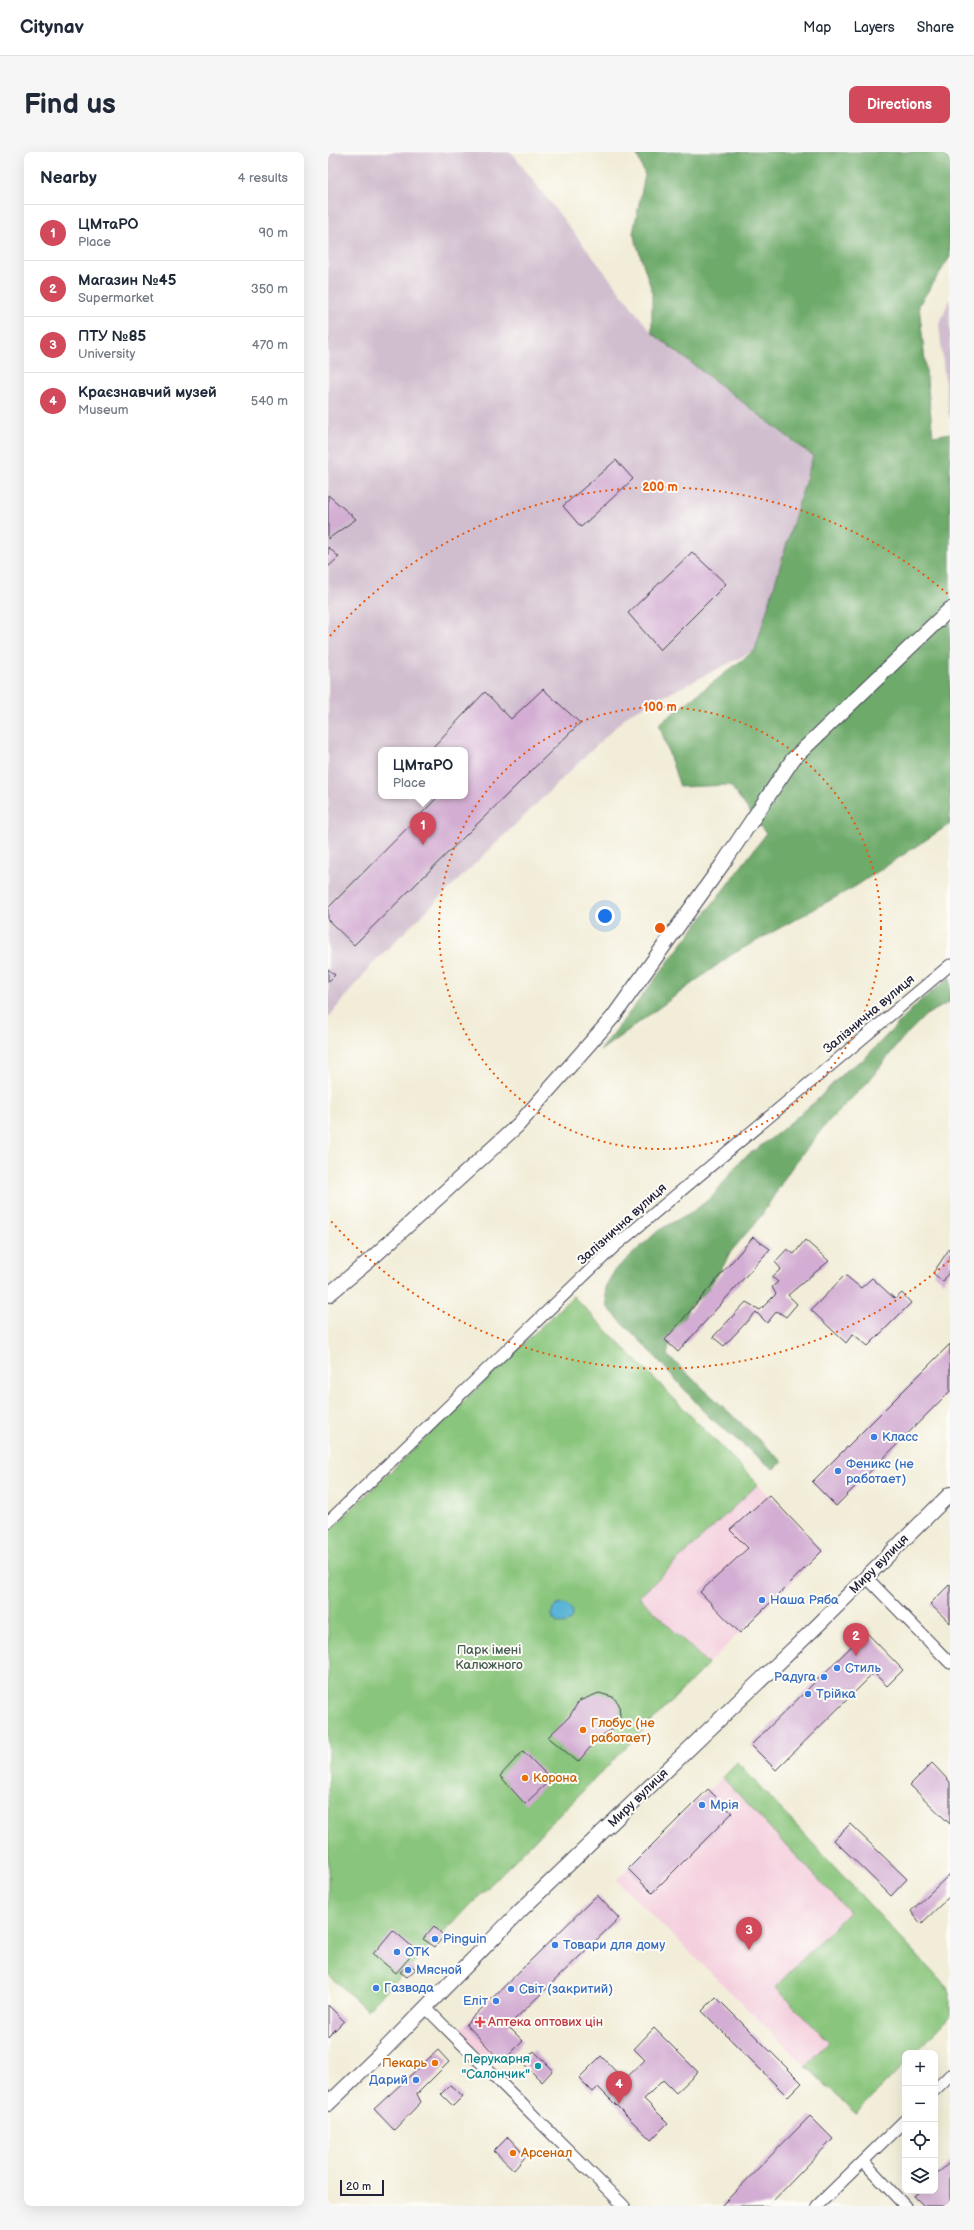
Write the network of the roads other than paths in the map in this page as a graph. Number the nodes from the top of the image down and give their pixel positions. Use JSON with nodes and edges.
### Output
{"nodes":[{"id":1,"x":950,"y":609,"type":"edge"},
{"id":2,"x":950,"y":965,"type":"edge"},
{"id":3,"x":328,"y":1295,"type":"edge"},
{"id":4,"x":950,"y":1494,"type":"edge"},
{"id":5,"x":328,"y":1522,"type":"edge"},
{"id":6,"x":867,"y":1578,"type":"junction"},
{"id":7,"x":950,"y":1663,"type":"edge"},
{"id":8,"x":426,"y":2008,"type":"junction"},
{"id":9,"x":950,"y":2075,"type":"edge"},
{"id":10,"x":938,"y":2087,"type":"edge"},
{"id":11,"x":328,"y":2104,"type":"edge"},
{"id":12,"x":903,"y":2122,"type":"edge"},
{"id":13,"x":863,"y":2161,"type":"junction"},
{"id":14,"x":624,"y":2206,"type":"edge"},
{"id":15,"x":817,"y":2206,"type":"edge"},
{"id":16,"x":905,"y":2206,"type":"edge"}],
"edges":[{"from":1,"to":3,"type":"street"},
{"from":2,"to":5,"type":"street","name":"Залізнична вулиця"},
{"from":4,"to":6,"type":"street","name":"Миру вулиця"},
{"from":6,"to":7,"type":"street"},
{"from":6,"to":8,"type":"street","name":"Миру вулиця"},
{"from":8,"to":11,"type":"street","name":"Миру вулиця"},
{"from":8,"to":14,"type":"street"},
{"from":9,"to":10,"type":"street"},
{"from":12,"to":13,"type":"street"},
{"from":13,"to":15,"type":"street"},
{"from":13,"to":16,"type":"street"}]}
